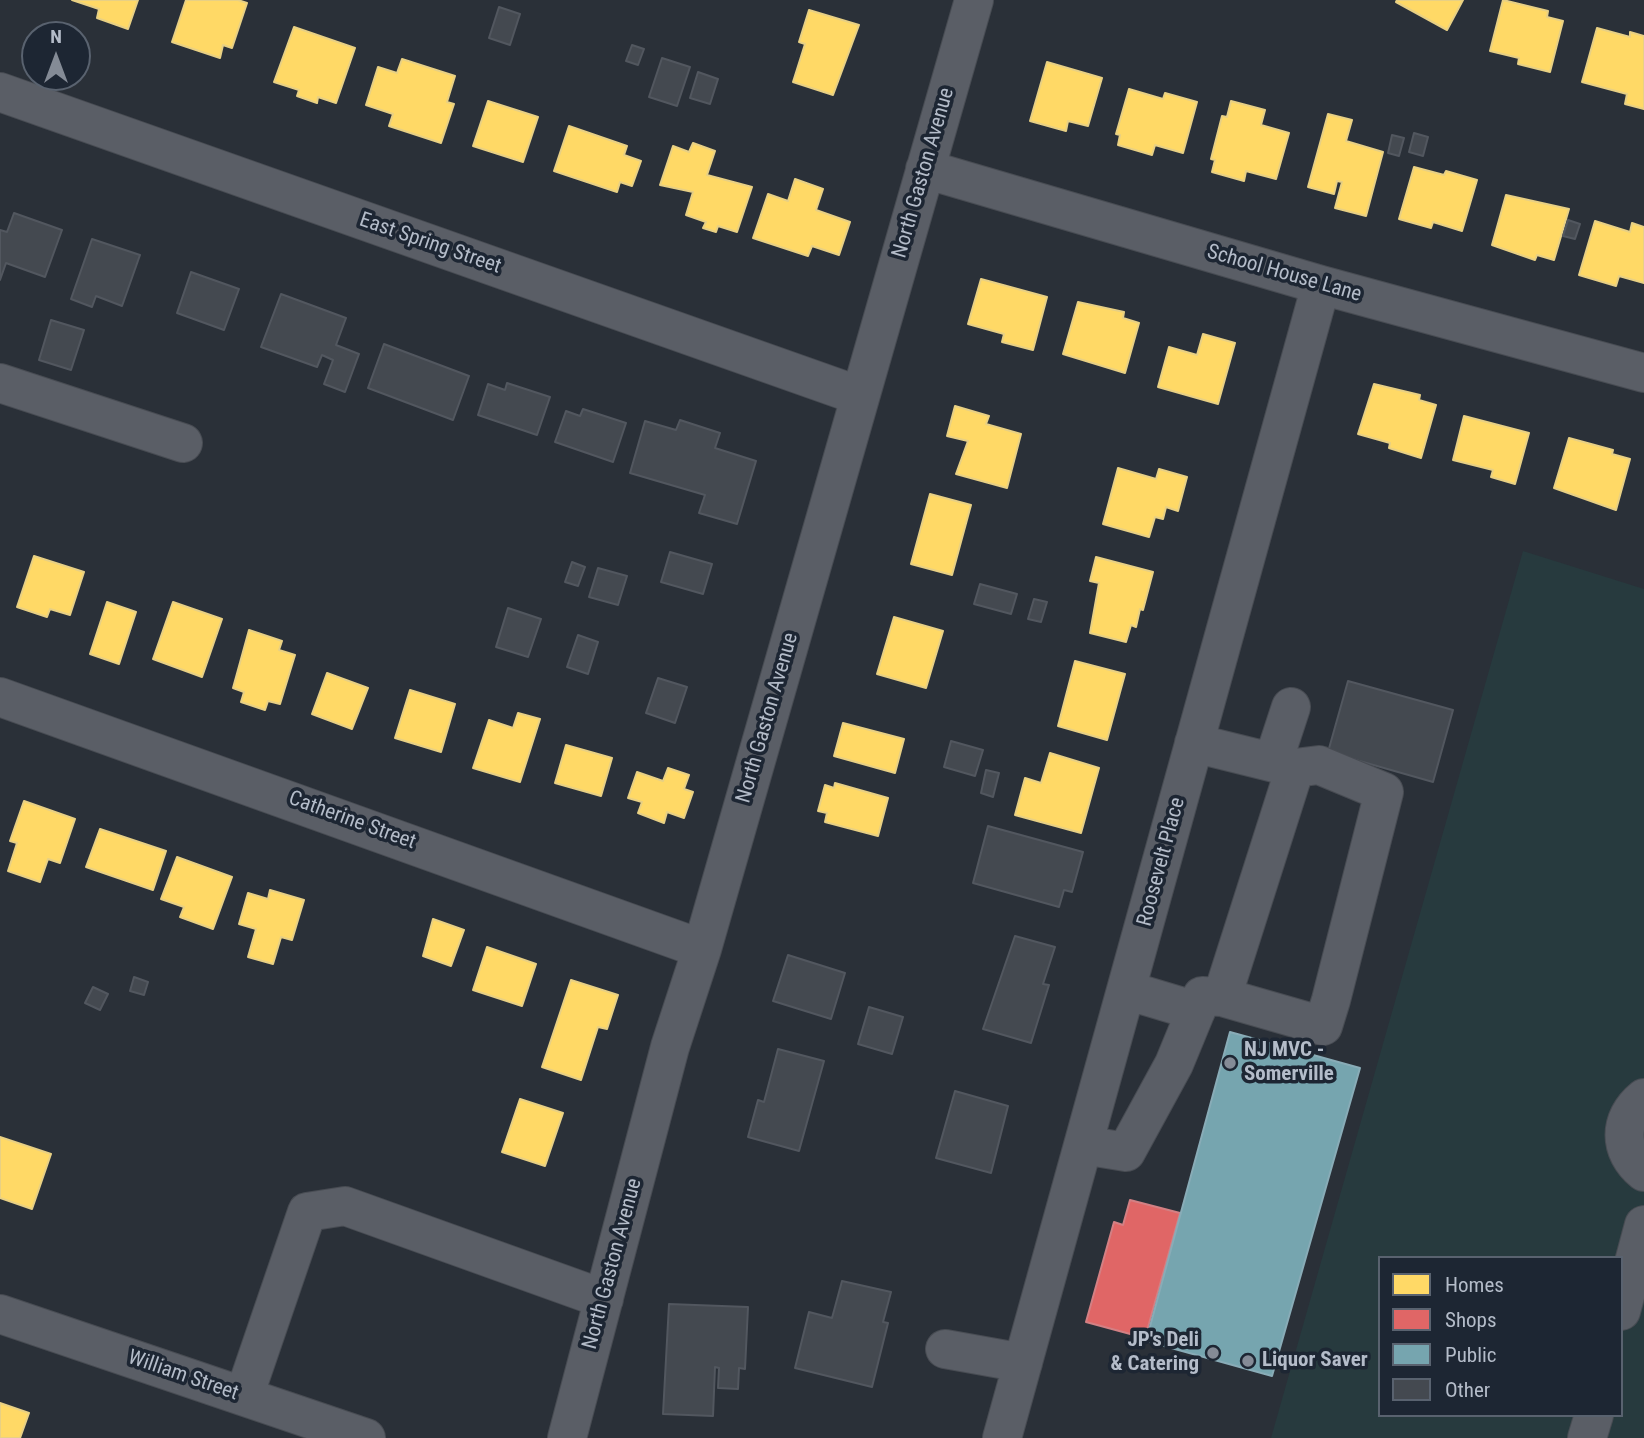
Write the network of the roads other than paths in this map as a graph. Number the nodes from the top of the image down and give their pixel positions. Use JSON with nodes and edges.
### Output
{"nodes":[{"id":1,"x":974,"y":0,"type":"edge"},
{"id":2,"x":0,"y":92,"type":"edge"},
{"id":3,"x":925,"y":169,"type":"junction"},
{"id":4,"x":1321,"y":285,"type":"junction"},
{"id":5,"x":1644,"y":373,"type":"edge"},
{"id":6,"x":0,"y":383,"type":"edge"},
{"id":7,"x":860,"y":396,"type":"junction"},
{"id":8,"x":183,"y":443,"type":"dead end"},
{"id":9,"x":0,"y":697,"type":"edge"},
{"id":10,"x":1291,"y":707,"type":"dead end"},
{"id":11,"x":1194,"y":743,"type":"junction"},
{"id":12,"x":1284,"y":765,"type":"junction"},
{"id":13,"x":702,"y":949,"type":"junction"},
{"id":14,"x":1126,"y":990,"type":"junction"},
{"id":15,"x":1209,"y":1004,"type":"junction"},
{"id":16,"x":1644,"y":1098,"type":"edge"},
{"id":17,"x":1083,"y":1145,"type":"junction"},
{"id":18,"x":1644,"y":1172,"type":"edge"},
{"id":19,"x":1644,"y":1225,"type":"edge"},
{"id":20,"x":604,"y":1299,"type":"junction"},
{"id":21,"x":1623,"y":1304,"type":"edge"},
{"id":22,"x":0,"y":1314,"type":"edge"},
{"id":23,"x":945,"y":1349,"type":"dead end"},
{"id":24,"x":1023,"y":1363,"type":"junction"},
{"id":25,"x":244,"y":1396,"type":"junction"},
{"id":26,"x":1593,"y":1417,"type":"edge"},
{"id":27,"x":366,"y":1438,"type":"edge"},
{"id":28,"x":567,"y":1438,"type":"edge"},
{"id":29,"x":1002,"y":1438,"type":"edge"},
{"id":30,"x":1587,"y":1438,"type":"edge"}],
"edges":[{"from":1,"to":3,"type":"street","name":"North Gaston Avenue"},
{"from":2,"to":7,"type":"street","name":"East Spring Street"},
{"from":3,"to":4,"type":"street","name":"School House Lane"},
{"from":3,"to":7,"type":"street","name":"North Gaston Avenue"},
{"from":4,"to":5,"type":"street","name":"School House Lane"},
{"from":4,"to":11,"type":"street","name":"Roosevelt Place"},
{"from":6,"to":8,"type":"street"},
{"from":7,"to":13,"type":"street","name":"North Gaston Avenue"},
{"from":9,"to":13,"type":"street","name":"Catherine Street"},
{"from":10,"to":12,"type":"street"},
{"from":11,"to":12,"type":"street"},
{"from":11,"to":14,"type":"street","name":"Roosevelt Place"},
{"from":12,"to":15,"type":"street"},
{"from":12,"to":15,"type":"street"},
{"from":13,"to":20,"type":"street","name":"North Gaston Avenue"},
{"from":14,"to":15,"type":"street"},
{"from":14,"to":17,"type":"street","name":"Roosevelt Place"},
{"from":15,"to":17,"type":"street"},
{"from":16,"to":18,"type":"street"},
{"from":17,"to":24,"type":"street","name":"Roosevelt Place"},
{"from":19,"to":21,"type":"street"},
{"from":20,"to":25,"type":"street"},
{"from":20,"to":28,"type":"street","name":"North Gaston Avenue"},
{"from":22,"to":25,"type":"street","name":"William Street"},
{"from":23,"to":24,"type":"street"},
{"from":24,"to":29,"type":"street","name":"Roosevelt Place"},
{"from":25,"to":27,"type":"street","name":"William Street"},
{"from":26,"to":30,"type":"street"}]}
